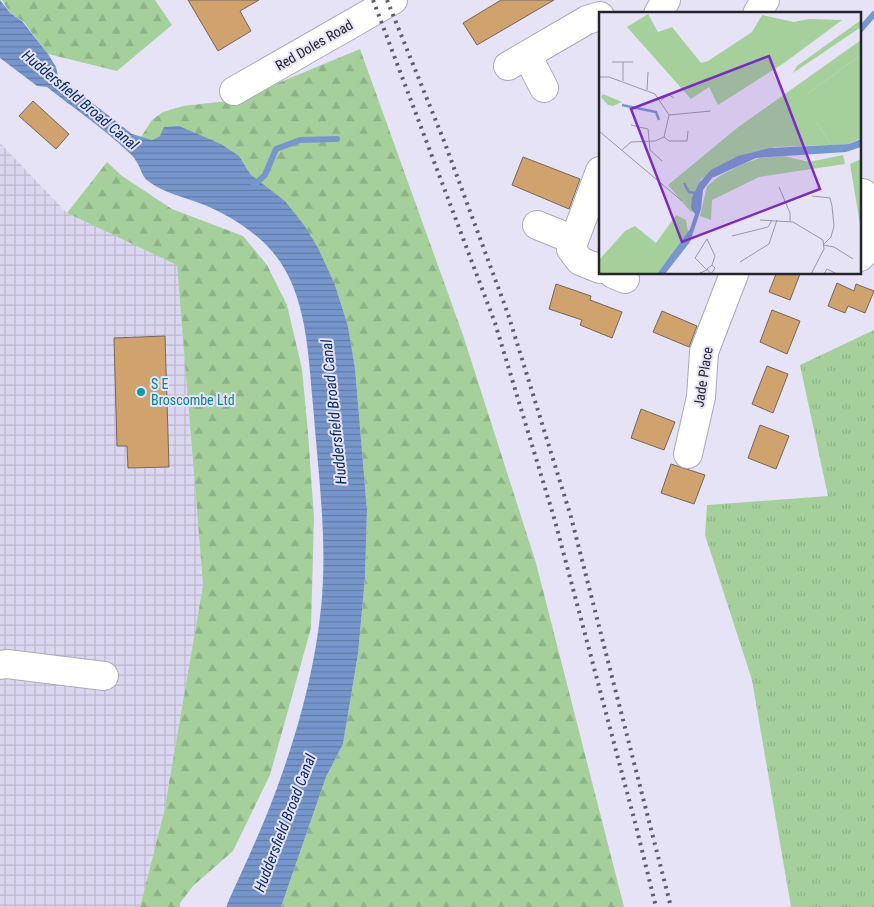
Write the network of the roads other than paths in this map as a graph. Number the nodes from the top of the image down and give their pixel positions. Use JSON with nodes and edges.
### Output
{"nodes":[{"id":1,"x":393,"y":0,"type":"edge"},
{"id":2,"x":666,"y":0,"type":"edge"},
{"id":3,"x":765,"y":0,"type":"edge"},
{"id":4,"x":659,"y":12,"type":"edge"},
{"id":5,"x":758,"y":12,"type":"edge"},
{"id":6,"x":599,"y":16,"type":"edge"},
{"id":7,"x":544,"y":88,"type":"dead end"},
{"id":8,"x":234,"y":91,"type":"dead end"},
{"id":9,"x":599,"y":174,"type":"edge"},
{"id":10,"x":866,"y":191,"type":"edge"},
{"id":11,"x":537,"y":225,"type":"dead end"},
{"id":12,"x":574,"y":240,"type":"junction"},
{"id":13,"x":862,"y":255,"type":"edge"},
{"id":14,"x":599,"y":269,"type":"edge"},
{"id":15,"x":734,"y":275,"type":"edge"},
{"id":16,"x":688,"y":454,"type":"dead end"},
{"id":17,"x":0,"y":665,"type":"edge"},
{"id":18,"x":104,"y":676,"type":"dead end"}],
"edges":[{"from":1,"to":8,"type":"street","name":"Red Doles Road"},
{"from":2,"to":4,"type":"street"},
{"from":3,"to":5,"type":"street"},
{"from":6,"to":7,"type":"street"},
{"from":9,"to":12,"type":"street"},
{"from":10,"to":13,"type":"street"},
{"from":11,"to":12,"type":"street"},
{"from":12,"to":14,"type":"street"},
{"from":15,"to":16,"type":"street","name":"Jade Place"},
{"from":17,"to":18,"type":"street"}]}
